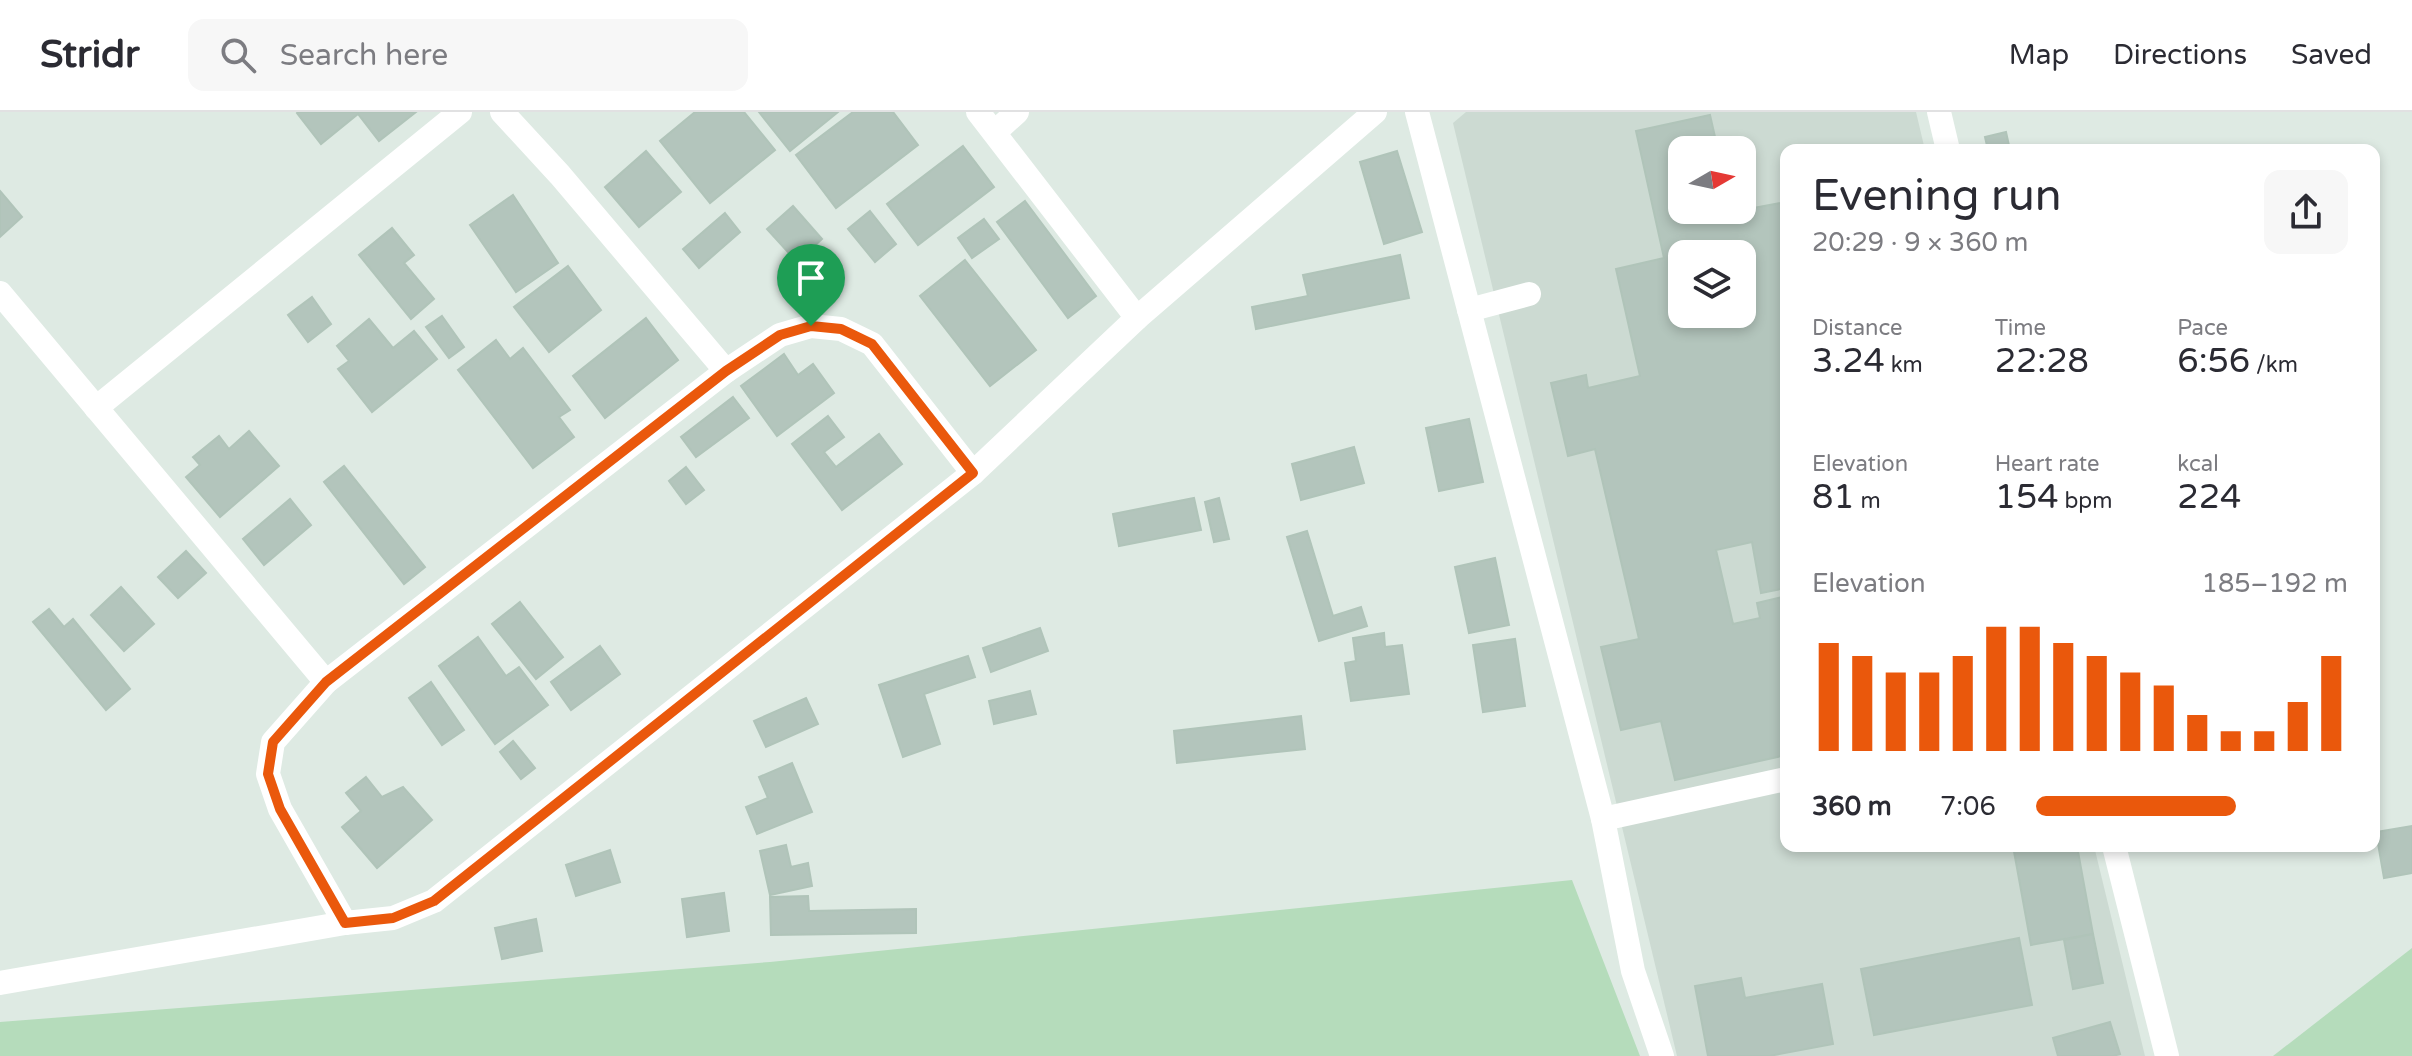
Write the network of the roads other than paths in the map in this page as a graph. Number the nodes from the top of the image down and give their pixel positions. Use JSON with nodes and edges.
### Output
{"nodes":[{"id":1,"x":460,"y":112,"type":"edge"},
{"id":2,"x":502,"y":112,"type":"edge"},
{"id":3,"x":978,"y":112,"type":"edge"},
{"id":4,"x":1017,"y":112,"type":"edge"},
{"id":5,"x":1375,"y":112,"type":"edge"},
{"id":6,"x":1417,"y":112,"type":"edge"},
{"id":7,"x":1939,"y":112,"type":"edge"},
{"id":8,"x":995,"y":132,"type":"junction"},
{"id":9,"x":1947,"y":144,"type":"edge"},
{"id":10,"x":0,"y":293,"type":"edge"},
{"id":11,"x":1529,"y":294,"type":"dead end"},
{"id":12,"x":1469,"y":310,"type":"junction"},
{"id":13,"x":1137,"y":318,"type":"junction"},
{"id":14,"x":726,"y":371,"type":"junction"},
{"id":15,"x":96,"y":408,"type":"junction"},
{"id":16,"x":973,"y":473,"type":"junction"},
{"id":17,"x":326,"y":682,"type":"junction"},
{"id":18,"x":1780,"y":780,"type":"edge"},
{"id":19,"x":1603,"y":819,"type":"junction"},
{"id":20,"x":2116,"y":852,"type":"edge"},
{"id":21,"x":345,"y":923,"type":"junction"},
{"id":22,"x":0,"y":983,"type":"edge"},
{"id":23,"x":1662,"y":1056,"type":"edge"},
{"id":24,"x":2167,"y":1056,"type":"edge"}],
"edges":[{"from":1,"to":15,"type":"street"},
{"from":2,"to":14,"type":"street"},
{"from":3,"to":8,"type":"street"},
{"from":4,"to":8,"type":"street"},
{"from":5,"to":13,"type":"street"},
{"from":6,"to":12,"type":"street"},
{"from":7,"to":9,"type":"street"},
{"from":8,"to":13,"type":"street"},
{"from":10,"to":15,"type":"street"},
{"from":11,"to":12,"type":"street"},
{"from":12,"to":19,"type":"street"},
{"from":13,"to":16,"type":"street"},
{"from":14,"to":16,"type":"street"},
{"from":14,"to":17,"type":"street"},
{"from":15,"to":17,"type":"street"},
{"from":16,"to":21,"type":"street"},
{"from":17,"to":21,"type":"street"},
{"from":18,"to":19,"type":"street"},
{"from":19,"to":23,"type":"street"},
{"from":20,"to":24,"type":"street"},
{"from":21,"to":22,"type":"street"}]}
